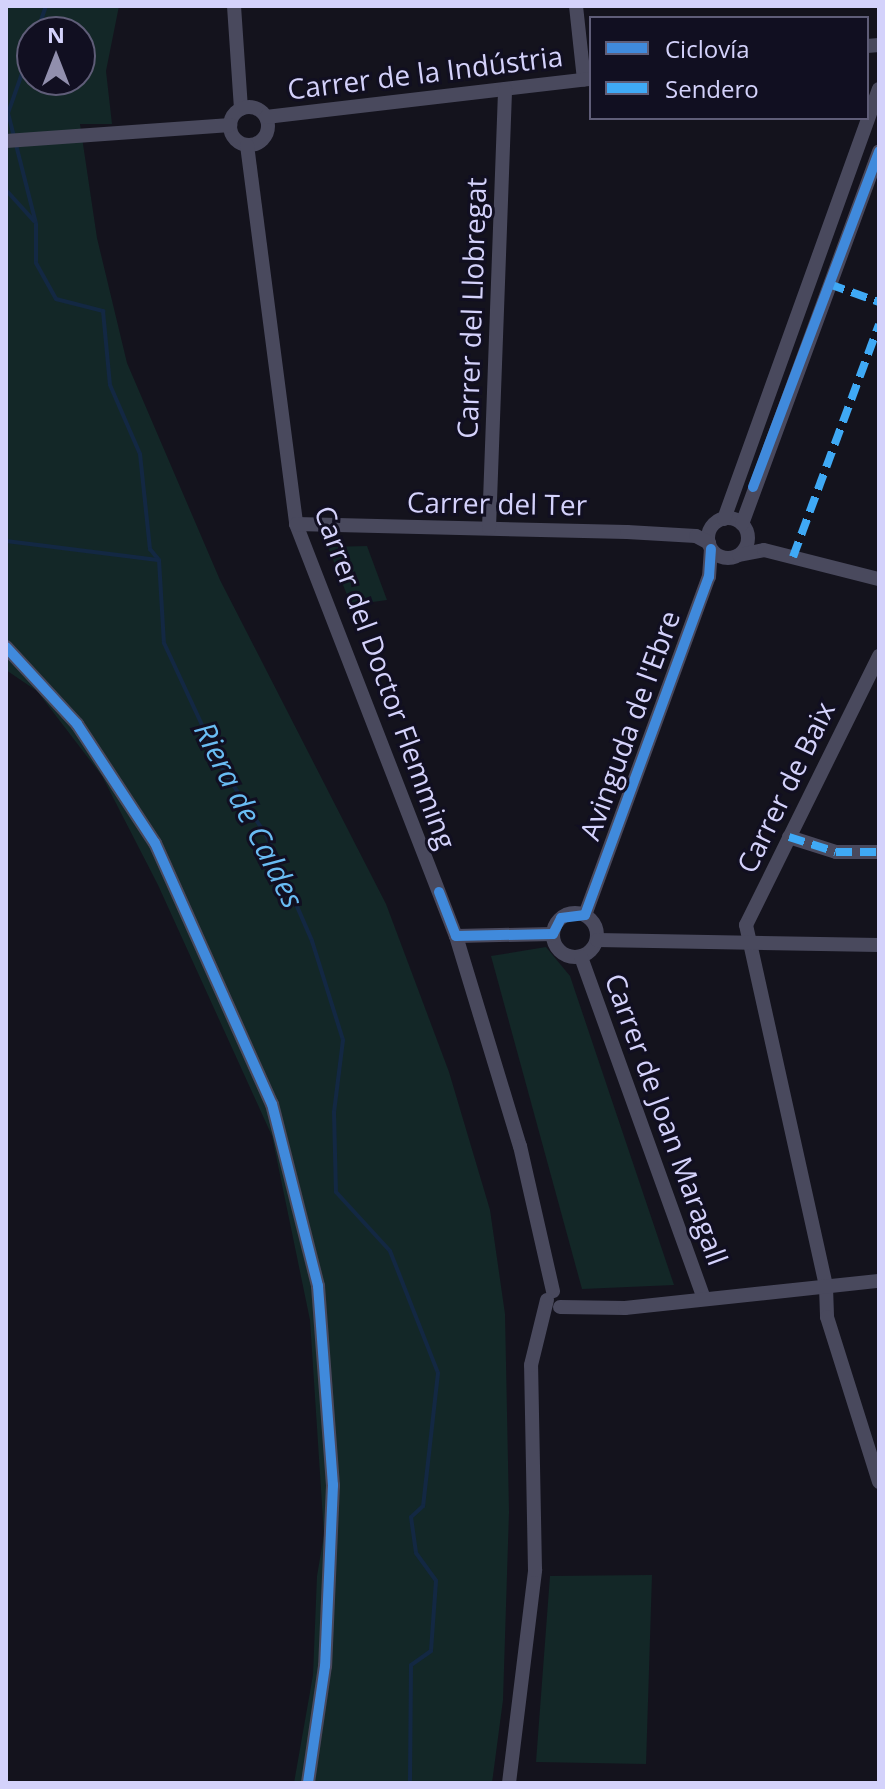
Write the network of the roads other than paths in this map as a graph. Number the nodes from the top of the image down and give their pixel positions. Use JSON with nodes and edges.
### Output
{"nodes":[{"id":1,"x":234,"y":6,"type":"edge"},
{"id":2,"x":576,"y":6,"type":"edge"},
{"id":3,"x":587,"y":79,"type":"edge"},
{"id":4,"x":505,"y":89,"type":"junction"},
{"id":5,"x":879,"y":89,"type":"edge"},
{"id":6,"x":241,"y":109,"type":"junction"},
{"id":7,"x":266,"y":117,"type":"junction"},
{"id":8,"x":869,"y":117,"type":"edge"},
{"id":9,"x":868,"y":120,"type":"edge"},
{"id":10,"x":230,"y":125,"type":"junction"},
{"id":11,"x":6,"y":141,"type":"edge"},
{"id":12,"x":247,"y":145,"type":"junction"},
{"id":13,"x":879,"y":151,"type":"edge"},
{"id":14,"x":724,"y":519,"type":"junction"},
{"id":15,"x":296,"y":524,"type":"junction"},
{"id":16,"x":489,"y":528,"type":"junction"},
{"id":17,"x":745,"y":529,"type":"junction"},
{"id":18,"x":706,"y":540,"type":"junction"},
{"id":19,"x":764,"y":550,"type":"junction"},
{"id":20,"x":733,"y":557,"type":"junction"},
{"id":21,"x":709,"y":577,"type":"junction"},
{"id":22,"x":879,"y":579,"type":"edge"},
{"id":23,"x":6,"y":647,"type":"edge"},
{"id":24,"x":879,"y":656,"type":"edge"},
{"id":25,"x":789,"y":837,"type":"junction"},
{"id":26,"x":879,"y":852,"type":"edge"},
{"id":27,"x":585,"y":915,"type":"junction"},
{"id":28,"x":553,"y":934,"type":"junction"},
{"id":29,"x":456,"y":936,"type":"junction"},
{"id":30,"x":597,"y":940,"type":"junction"},
{"id":31,"x":746,"y":942,"type":"junction"},
{"id":32,"x":879,"y":945,"type":"edge"},
{"id":33,"x":581,"y":957,"type":"junction"},
{"id":34,"x":879,"y":1281,"type":"edge"},
{"id":35,"x":826,"y":1287,"type":"junction"},
{"id":36,"x":553,"y":1299,"type":"junction"},
{"id":37,"x":704,"y":1299,"type":"junction"},
{"id":38,"x":879,"y":1482,"type":"edge"},
{"id":39,"x":308,"y":1783,"type":"edge"},
{"id":40,"x":509,"y":1783,"type":"edge"}],
"edges":[{"from":1,"to":6,"type":"street"},
{"from":2,"to":3,"type":"street"},
{"from":3,"to":4,"type":"street","name":"Carrer de la Indústria"},
{"from":4,"to":7,"type":"street","name":"Carrer de la Indústria"},
{"from":4,"to":16,"type":"street","name":"Carrer del Llobregat"},
{"from":5,"to":8,"type":"street"},
{"from":6,"to":7,"type":"street"},
{"from":6,"to":10,"type":"street"},
{"from":7,"to":12,"type":"street"},
{"from":9,"to":14,"type":"street"},
{"from":10,"to":11,"type":"street"},
{"from":10,"to":12,"type":"street"},
{"from":12,"to":15,"type":"street","name":"Carrer del Doctor Flemming"},
{"from":13,"to":17,"type":"street","name":"Avinguda de l'Ebre"},
{"from":14,"to":17,"type":"street"},
{"from":14,"to":18,"type":"street"},
{"from":15,"to":16,"type":"street","name":"Carrer del Ter"},
{"from":15,"to":29,"type":"street","name":"Carrer del Doctor Flemming"},
{"from":16,"to":18,"type":"street","name":"Carrer del Ter"},
{"from":17,"to":19,"type":"street"},
{"from":17,"to":20,"type":"street","name":"Avinguda de l'Ebre"},
{"from":18,"to":20,"type":"street"},
{"from":18,"to":21,"type":"street","name":"Avinguda de l'Ebre"},
{"from":19,"to":20,"type":"street"},
{"from":19,"to":22,"type":"street"},
{"from":20,"to":21,"type":"street","name":"Avinguda de l'Ebre"},
{"from":21,"to":27,"type":"street","name":"Avinguda de l'Ebre"},
{"from":23,"to":39,"type":"street"},
{"from":24,"to":25,"type":"street","name":"Carrer de Baix"},
{"from":25,"to":26,"type":"street"},
{"from":25,"to":31,"type":"street","name":"Carrer de Baix"},
{"from":27,"to":28,"type":"street"},
{"from":27,"to":30,"type":"street"},
{"from":28,"to":29,"type":"street"},
{"from":28,"to":33,"type":"street"},
{"from":29,"to":36,"type":"street","name":"Carrer del Doctor Flemming"},
{"from":30,"to":31,"type":"street"},
{"from":30,"to":33,"type":"street"},
{"from":31,"to":32,"type":"street"},
{"from":31,"to":35,"type":"street"},
{"from":33,"to":37,"type":"street","name":"Carrer de Joan Maragall"},
{"from":34,"to":35,"type":"street"},
{"from":35,"to":37,"type":"street"},
{"from":35,"to":38,"type":"street"},
{"from":36,"to":37,"type":"street"},
{"from":36,"to":40,"type":"street"}]}
